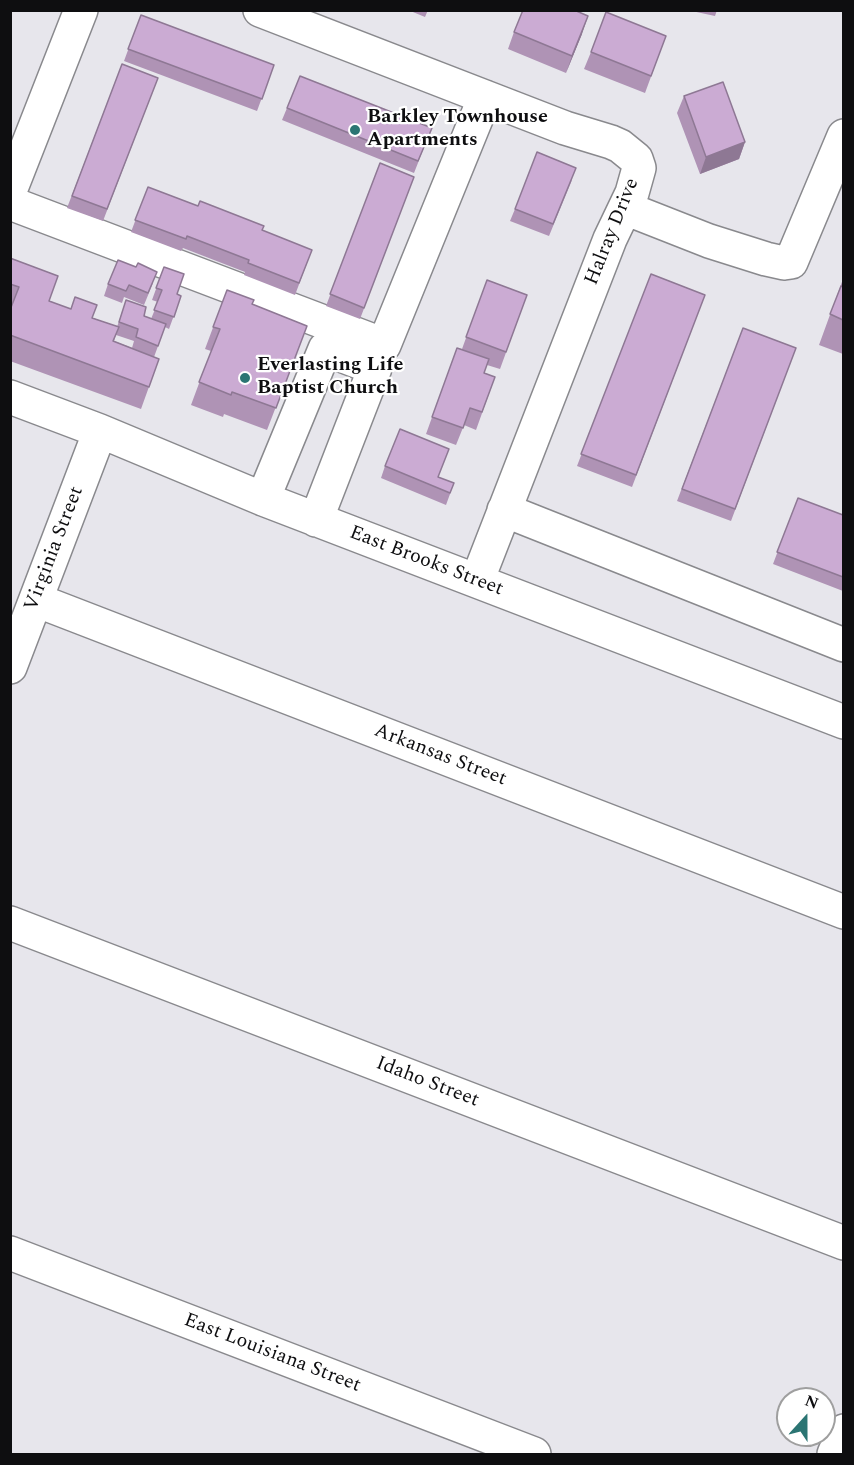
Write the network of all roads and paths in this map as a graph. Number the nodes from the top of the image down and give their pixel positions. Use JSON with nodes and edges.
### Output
{"nodes":[{"id":1,"x":81,"y":10,"type":"edge"},
{"id":2,"x":260,"y":10,"type":"edge"},
{"id":3,"x":485,"y":97,"type":"junction"},
{"id":4,"x":843,"y":136,"type":"edge"},
{"id":5,"x":10,"y":191,"type":"edge"},
{"id":6,"x":10,"y":203,"type":"edge"},
{"id":7,"x":625,"y":208,"type":"junction"},
{"id":8,"x":10,"y":397,"type":"edge"},
{"id":9,"x":100,"y":431,"type":"junction"},
{"id":10,"x":263,"y":499,"type":"junction"},
{"id":11,"x":504,"y":510,"type":"junction"},
{"id":12,"x":316,"y":520,"type":"junction"},
{"id":13,"x":477,"y":581,"type":"junction"},
{"id":14,"x":36,"y":600,"type":"junction"},
{"id":15,"x":843,"y":645,"type":"edge"},
{"id":16,"x":10,"y":667,"type":"edge"},
{"id":17,"x":843,"y":722,"type":"edge"},
{"id":18,"x":843,"y":912,"type":"edge"},
{"id":19,"x":10,"y":923,"type":"edge"},
{"id":20,"x":843,"y":1244,"type":"edge"},
{"id":21,"x":10,"y":1253,"type":"edge"},
{"id":22,"x":843,"y":1431,"type":"edge"},
{"id":23,"x":534,"y":1455,"type":"edge"},
{"id":24,"x":834,"y":1455,"type":"edge"}],
"edges":[{"from":1,"to":5,"type":"street"},
{"from":2,"to":3,"type":"street","name":"Halray Drive"},
{"from":3,"to":6,"type":"street"},
{"from":3,"to":7,"type":"street","name":"Halray Drive"},
{"from":4,"to":7,"type":"street"},
{"from":7,"to":11,"type":"street","name":"Halray Drive"},
{"from":8,"to":9,"type":"street","name":"East Brooks Street"},
{"from":9,"to":10,"type":"street","name":"East Brooks Street"},
{"from":9,"to":14,"type":"street","name":"Virginia Street"},
{"from":10,"to":12,"type":"street","name":"East Brooks Street"},
{"from":10,"to":12,"type":"street"},
{"from":11,"to":13,"type":"street","name":"Halray Drive"},
{"from":11,"to":15,"type":"street"},
{"from":12,"to":13,"type":"street","name":"East Brooks Street"},
{"from":13,"to":17,"type":"street","name":"East Brooks Street"},
{"from":14,"to":16,"type":"street","name":"Virginia Street"},
{"from":14,"to":18,"type":"street","name":"Arkansas Street"},
{"from":19,"to":20,"type":"street","name":"Idaho Street"},
{"from":21,"to":23,"type":"street","name":"East Louisiana Street"},
{"from":22,"to":24,"type":"street"}]}
